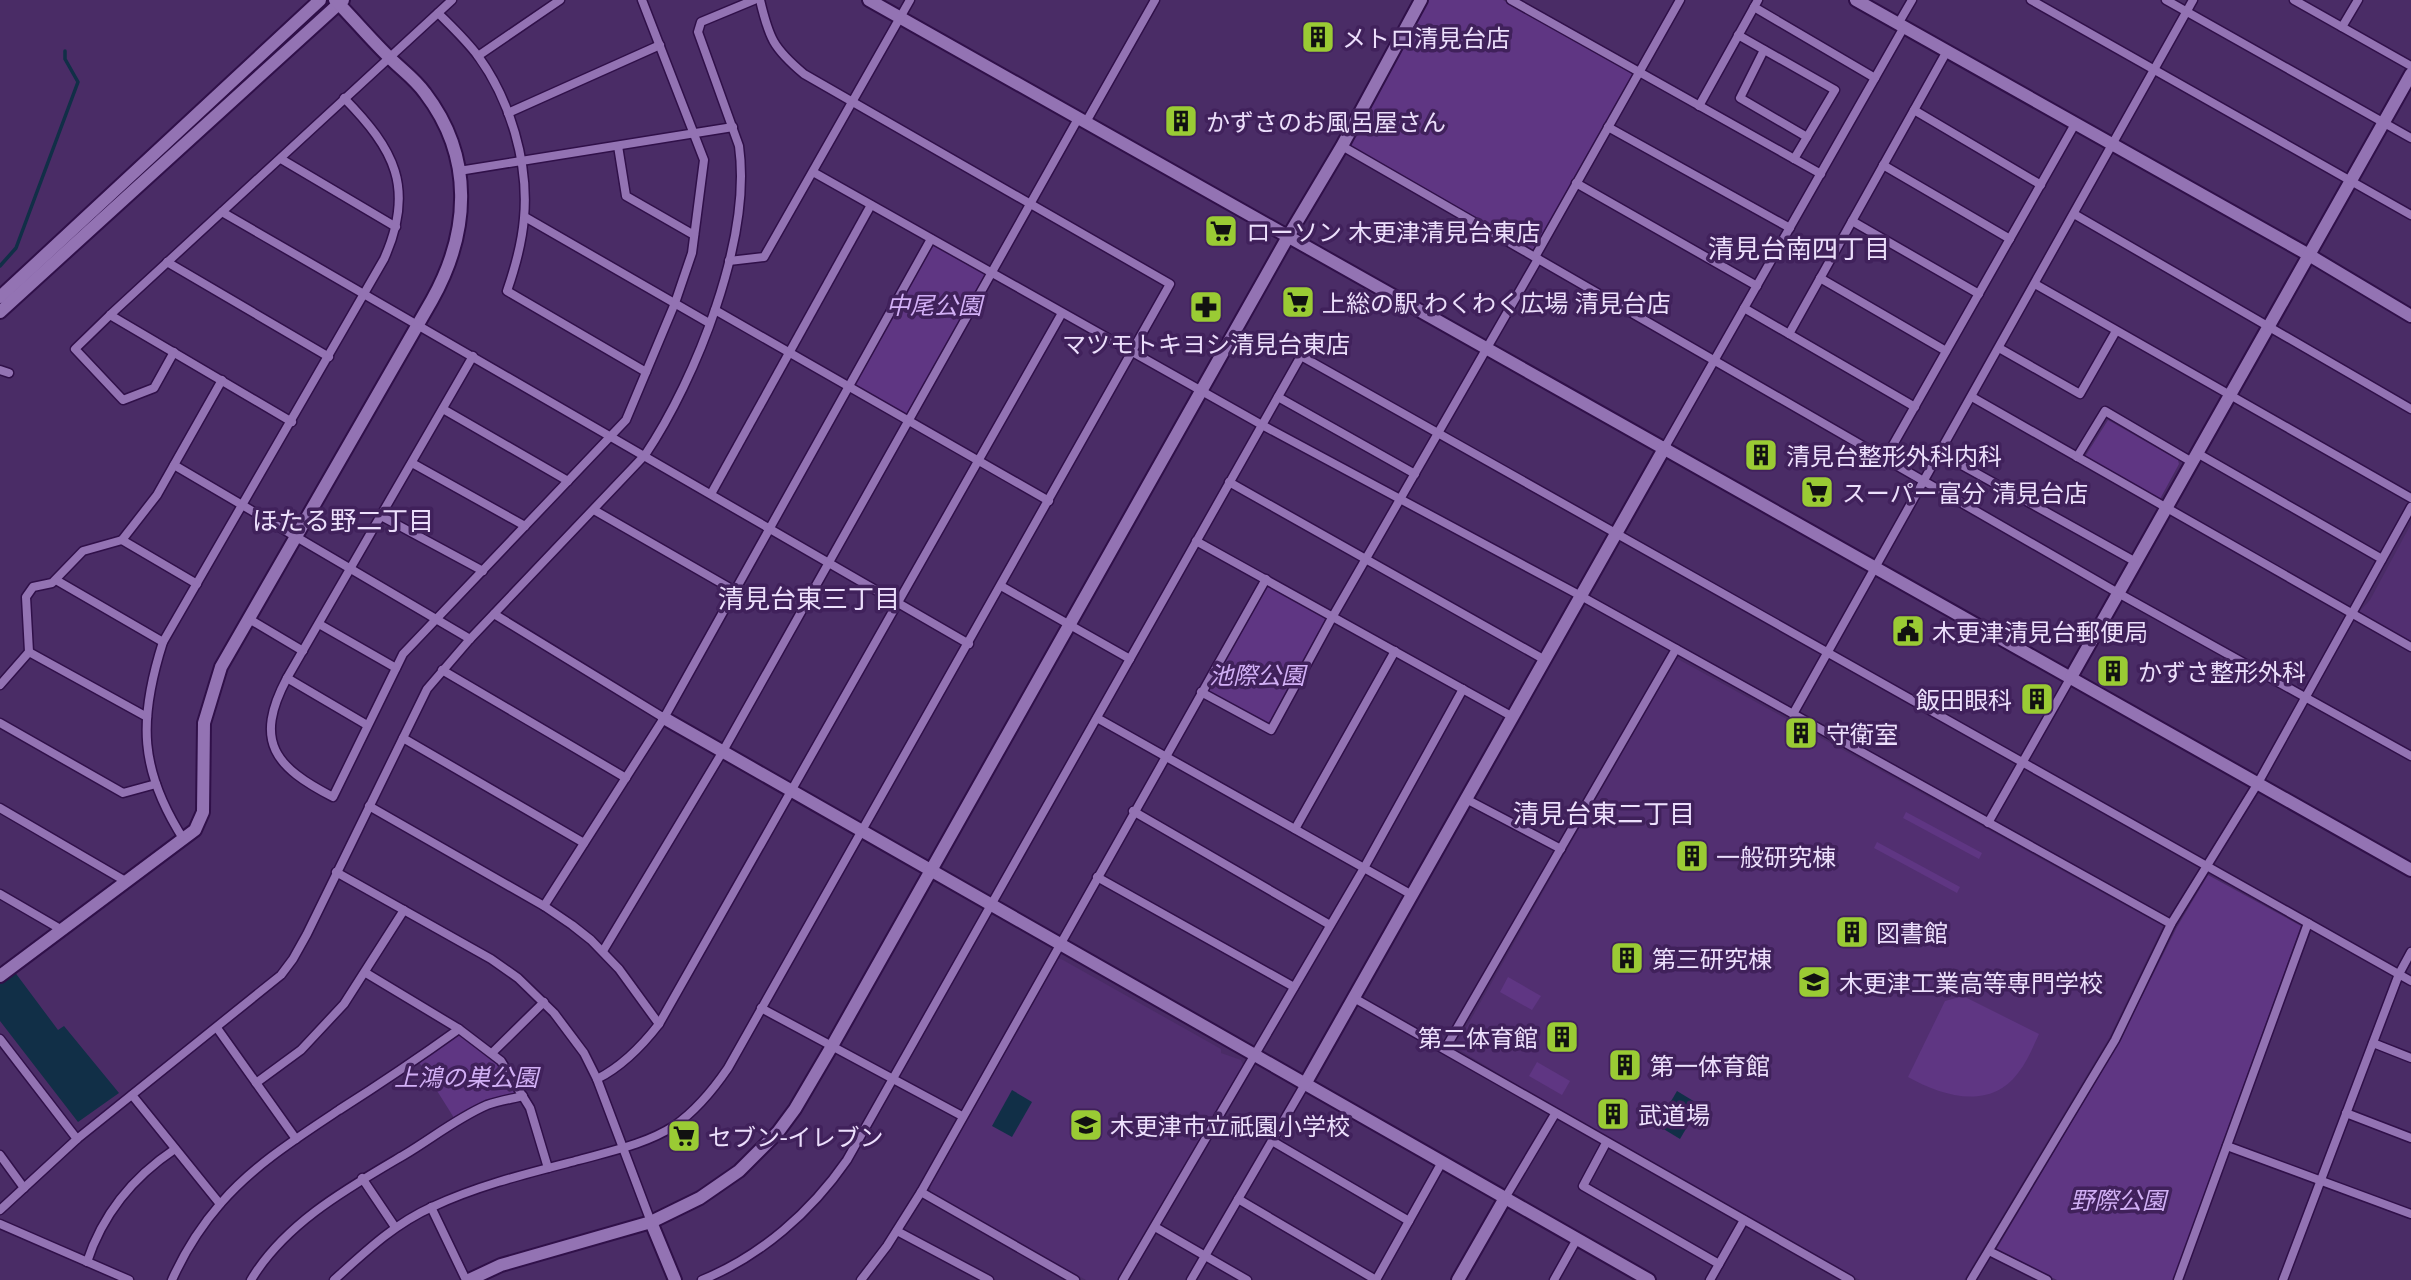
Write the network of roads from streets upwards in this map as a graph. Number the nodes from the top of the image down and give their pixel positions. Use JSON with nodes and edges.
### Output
{"nodes":[{"id":1,"x":320,"y":0,"type":"edge"},
{"id":2,"x":452,"y":0,"type":"edge"},
{"id":3,"x":560,"y":0,"type":"edge"},
{"id":4,"x":754,"y":0,"type":"edge"},
{"id":5,"x":760,"y":0,"type":"edge"},
{"id":6,"x":869,"y":0,"type":"edge"},
{"id":7,"x":910,"y":0,"type":"edge"},
{"id":8,"x":1155,"y":0,"type":"edge"},
{"id":9,"x":1421,"y":0,"type":"edge"},
{"id":10,"x":1511,"y":0,"type":"edge"},
{"id":11,"x":1680,"y":0,"type":"edge"},
{"id":12,"x":1856,"y":0,"type":"edge"},
{"id":13,"x":1912,"y":0,"type":"edge"},
{"id":14,"x":2031,"y":0,"type":"edge"},
{"id":15,"x":2166,"y":0,"type":"edge"},
{"id":16,"x":2193,"y":0,"type":"edge"},
{"id":17,"x":2294,"y":0,"type":"edge"},
{"id":18,"x":2358,"y":0,"type":"edge"},
{"id":19,"x":339,"y":1,"type":"edge"},
{"id":20,"x":645,"y":1,"type":"edge"},
{"id":21,"x":1756,"y":4,"type":"edge"},
{"id":22,"x":2187,"y":12,"type":"junction"},
{"id":23,"x":438,"y":13,"type":"junction"},
{"id":24,"x":900,"y":17,"type":"junction"},
{"id":25,"x":1901,"y":25,"type":"junction"},
{"id":26,"x":2342,"y":27,"type":"junction"},
{"id":27,"x":1738,"y":35,"type":"junction"},
{"id":28,"x":660,"y":45,"type":"junction"},
{"id":29,"x":1764,"y":50,"type":"junction"},
{"id":30,"x":1947,"y":51,"type":"junction"},
{"id":31,"x":478,"y":57,"type":"junction"},
{"id":32,"x":390,"y":58,"type":"junction"},
{"id":33,"x":2411,"y":66,"type":"edge"},
{"id":34,"x":2154,"y":70,"type":"junction"},
{"id":35,"x":1639,"y":72,"type":"junction"},
{"id":36,"x":2411,"y":74,"type":"edge"},
{"id":37,"x":1875,"y":78,"type":"junction"},
{"id":38,"x":344,"y":98,"type":"junction"},
{"id":39,"x":852,"y":101,"type":"junction"},
{"id":40,"x":1699,"y":106,"type":"junction"},
{"id":41,"x":1914,"y":110,"type":"junction"},
{"id":42,"x":508,"y":113,"type":"junction"},
{"id":43,"x":1082,"y":120,"type":"junction"},
{"id":44,"x":2384,"y":122,"type":"junction"},
{"id":45,"x":2075,"y":124,"type":"junction"},
{"id":46,"x":733,"y":127,"type":"junction"},
{"id":47,"x":1608,"y":127,"type":"junction"},
{"id":48,"x":694,"y":134,"type":"junction"},
{"id":49,"x":1807,"y":137,"type":"junction"},
{"id":50,"x":2411,"y":138,"type":"edge"},
{"id":51,"x":2112,"y":145,"type":"junction"},
{"id":52,"x":618,"y":146,"type":"junction"},
{"id":53,"x":1342,"y":146,"type":"junction"},
{"id":54,"x":281,"y":159,"type":"junction"},
{"id":55,"x":1794,"y":159,"type":"junction"},
{"id":56,"x":520,"y":161,"type":"junction"},
{"id":57,"x":1883,"y":165,"type":"junction"},
{"id":58,"x":459,"y":171,"type":"junction"},
{"id":59,"x":813,"y":172,"type":"junction"},
{"id":60,"x":1821,"y":174,"type":"junction"},
{"id":61,"x":2351,"y":181,"type":"junction"},
{"id":62,"x":1576,"y":183,"type":"junction"},
{"id":63,"x":2041,"y":185,"type":"junction"},
{"id":64,"x":1030,"y":203,"type":"junction"},
{"id":65,"x":871,"y":205,"type":"junction"},
{"id":66,"x":222,"y":212,"type":"junction"},
{"id":67,"x":2074,"y":214,"type":"junction"},
{"id":68,"x":2411,"y":215,"type":"edge"},
{"id":69,"x":525,"y":217,"type":"junction"},
{"id":70,"x":1852,"y":221,"type":"junction"},
{"id":71,"x":396,"y":227,"type":"junction"},
{"id":72,"x":1790,"y":228,"type":"junction"},
{"id":73,"x":694,"y":234,"type":"junction"},
{"id":74,"x":1289,"y":235,"type":"junction"},
{"id":75,"x":931,"y":239,"type":"junction"},
{"id":76,"x":2010,"y":239,"type":"junction"},
{"id":77,"x":2309,"y":256,"type":"junction"},
{"id":78,"x":1536,"y":258,"type":"junction"},
{"id":79,"x":729,"y":261,"type":"junction"},
{"id":80,"x":167,"y":262,"type":"junction"},
{"id":81,"x":991,"y":273,"type":"junction"},
{"id":82,"x":1820,"y":278,"type":"junction"},
{"id":83,"x":2035,"y":284,"type":"junction"},
{"id":84,"x":1757,"y":286,"type":"junction"},
{"id":85,"x":365,"y":293,"type":"junction"},
{"id":86,"x":1979,"y":294,"type":"junction"},
{"id":87,"x":0,"y":297,"type":"edge"},
{"id":88,"x":675,"y":303,"type":"junction"},
{"id":89,"x":1744,"y":308,"type":"junction"},
{"id":90,"x":715,"y":310,"type":"junction"},
{"id":91,"x":0,"y":312,"type":"edge"},
{"id":92,"x":1062,"y":313,"type":"junction"},
{"id":93,"x":110,"y":315,"type":"junction"},
{"id":94,"x":2411,"y":316,"type":"edge"},
{"id":95,"x":709,"y":323,"type":"junction"},
{"id":96,"x":418,"y":324,"type":"junction"},
{"id":97,"x":2269,"y":327,"type":"junction"},
{"id":98,"x":2116,"y":331,"type":"junction"},
{"id":99,"x":1789,"y":334,"type":"junction"},
{"id":100,"x":1488,"y":348,"type":"junction"},
{"id":101,"x":1999,"y":348,"type":"junction"},
{"id":102,"x":1946,"y":351,"type":"junction"},
{"id":103,"x":174,"y":352,"type":"junction"},
{"id":104,"x":1132,"y":353,"type":"junction"},
{"id":105,"x":789,"y":354,"type":"junction"},
{"id":106,"x":473,"y":356,"type":"junction"},
{"id":107,"x":329,"y":357,"type":"junction"},
{"id":108,"x":1714,"y":360,"type":"junction"},
{"id":109,"x":646,"y":372,"type":"junction"},
{"id":110,"x":222,"y":380,"type":"junction"},
{"id":111,"x":848,"y":387,"type":"junction"},
{"id":112,"x":1201,"y":391,"type":"junction"},
{"id":113,"x":2230,"y":395,"type":"junction"},
{"id":114,"x":1278,"y":397,"type":"junction"},
{"id":115,"x":1972,"y":397,"type":"junction"},
{"id":116,"x":1915,"y":407,"type":"junction"},
{"id":117,"x":443,"y":409,"type":"junction"},
{"id":118,"x":2411,"y":409,"type":"edge"},
{"id":119,"x":908,"y":421,"type":"junction"},
{"id":120,"x":292,"y":422,"type":"junction"},
{"id":121,"x":1262,"y":425,"type":"junction"},
{"id":122,"x":1438,"y":433,"type":"junction"},
{"id":123,"x":611,"y":436,"type":"junction"},
{"id":124,"x":1665,"y":447,"type":"junction"},
{"id":125,"x":1940,"y":453,"type":"junction"},
{"id":126,"x":645,"y":455,"type":"junction"},
{"id":127,"x":2077,"y":457,"type":"junction"},
{"id":128,"x":2194,"y":458,"type":"junction"},
{"id":129,"x":1885,"y":459,"type":"junction"},
{"id":130,"x":979,"y":461,"type":"junction"},
{"id":131,"x":412,"y":463,"type":"junction"},
{"id":132,"x":174,"y":465,"type":"junction"},
{"id":133,"x":1415,"y":474,"type":"junction"},
{"id":134,"x":568,"y":481,"type":"junction"},
{"id":135,"x":1229,"y":482,"type":"junction"},
{"id":136,"x":1925,"y":482,"type":"junction"},
{"id":137,"x":711,"y":494,"type":"junction"},
{"id":138,"x":2411,"y":498,"type":"edge"},
{"id":139,"x":1400,"y":499,"type":"junction"},
{"id":140,"x":1049,"y":500,"type":"junction"},
{"id":141,"x":243,"y":506,"type":"junction"},
{"id":142,"x":2411,"y":507,"type":"edge"},
{"id":143,"x":2166,"y":508,"type":"junction"},
{"id":144,"x":594,"y":510,"type":"junction"},
{"id":145,"x":381,"y":516,"type":"junction"},
{"id":146,"x":525,"y":526,"type":"junction"},
{"id":147,"x":770,"y":528,"type":"junction"},
{"id":148,"x":1616,"y":534,"type":"junction"},
{"id":149,"x":297,"y":538,"type":"junction"},
{"id":150,"x":122,"y":540,"type":"junction"},
{"id":151,"x":1196,"y":541,"type":"junction"},
{"id":152,"x":1366,"y":559,"type":"junction"},
{"id":153,"x":2382,"y":559,"type":"junction"},
{"id":154,"x":829,"y":562,"type":"junction"},
{"id":155,"x":2136,"y":562,"type":"junction"},
{"id":156,"x":1877,"y":567,"type":"junction"},
{"id":157,"x":351,"y":569,"type":"junction"},
{"id":158,"x":483,"y":571,"type":"junction"},
{"id":159,"x":1266,"y":579,"type":"junction"},
{"id":160,"x":56,"y":580,"type":"junction"},
{"id":161,"x":197,"y":584,"type":"junction"},
{"id":162,"x":1001,"y":586,"type":"junction"},
{"id":163,"x":735,"y":591,"type":"junction"},
{"id":164,"x":2118,"y":593,"type":"junction"},
{"id":165,"x":1581,"y":596,"type":"junction"},
{"id":166,"x":898,"y":603,"type":"junction"},
{"id":167,"x":2351,"y":613,"type":"junction"},
{"id":168,"x":494,"y":614,"type":"junction"},
{"id":169,"x":1333,"y":616,"type":"junction"},
{"id":170,"x":249,"y":619,"type":"junction"},
{"id":171,"x":437,"y":620,"type":"junction"},
{"id":172,"x":319,"y":624,"type":"junction"},
{"id":173,"x":1069,"y":625,"type":"junction"},
{"id":174,"x":470,"y":639,"type":"junction"},
{"id":175,"x":163,"y":642,"type":"junction"},
{"id":176,"x":969,"y":643,"type":"junction"},
{"id":177,"x":2411,"y":647,"type":"edge"},
{"id":178,"x":1676,"y":649,"type":"junction"},
{"id":179,"x":303,"y":651,"type":"junction"},
{"id":180,"x":1395,"y":651,"type":"junction"},
{"id":181,"x":29,"y":652,"type":"junction"},
{"id":182,"x":1828,"y":653,"type":"junction"},
{"id":183,"x":1130,"y":659,"type":"junction"},
{"id":184,"x":1545,"y":660,"type":"junction"},
{"id":185,"x":396,"y":668,"type":"junction"},
{"id":186,"x":442,"y":670,"type":"junction"},
{"id":187,"x":2071,"y":677,"type":"junction"},
{"id":188,"x":287,"y":678,"type":"junction"},
{"id":189,"x":0,"y":685,"type":"edge"},
{"id":190,"x":1463,"y":689,"type":"junction"},
{"id":191,"x":1201,"y":692,"type":"junction"},
{"id":192,"x":2305,"y":697,"type":"junction"},
{"id":193,"x":1793,"y":714,"type":"junction"},
{"id":194,"x":147,"y":717,"type":"junction"},
{"id":195,"x":1513,"y":717,"type":"junction"},
{"id":196,"x":664,"y":718,"type":"junction"},
{"id":197,"x":1097,"y":718,"type":"junction"},
{"id":198,"x":0,"y":723,"type":"edge"},
{"id":199,"x":367,"y":725,"type":"junction"},
{"id":200,"x":403,"y":738,"type":"junction"},
{"id":201,"x":723,"y":751,"type":"junction"},
{"id":202,"x":1165,"y":756,"type":"junction"},
{"id":203,"x":2411,"y":756,"type":"edge"},
{"id":204,"x":2022,"y":762,"type":"junction"},
{"id":205,"x":626,"y":778,"type":"junction"},
{"id":206,"x":2258,"y":783,"type":"junction"},
{"id":207,"x":156,"y":784,"type":"junction"},
{"id":208,"x":792,"y":791,"type":"junction"},
{"id":209,"x":1466,"y":799,"type":"junction"},
{"id":210,"x":369,"y":806,"type":"junction"},
{"id":211,"x":0,"y":808,"type":"edge"},
{"id":212,"x":1133,"y":811,"type":"junction"},
{"id":213,"x":1988,"y":822,"type":"junction"},
{"id":214,"x":1295,"y":829,"type":"junction"},
{"id":215,"x":862,"y":831,"type":"junction"},
{"id":216,"x":184,"y":840,"type":"junction"},
{"id":217,"x":584,"y":843,"type":"junction"},
{"id":218,"x":1561,"y":849,"type":"junction"},
{"id":219,"x":2207,"y":866,"type":"junction"},
{"id":220,"x":1364,"y":868,"type":"junction"},
{"id":221,"x":931,"y":870,"type":"junction"},
{"id":222,"x":2411,"y":870,"type":"edge"},
{"id":223,"x":336,"y":872,"type":"junction"},
{"id":224,"x":1097,"y":877,"type":"junction"},
{"id":225,"x":127,"y":882,"type":"junction"},
{"id":226,"x":0,"y":894,"type":"edge"},
{"id":227,"x":1412,"y":895,"type":"junction"},
{"id":228,"x":993,"y":905,"type":"junction"},
{"id":229,"x":544,"y":906,"type":"junction"},
{"id":230,"x":404,"y":910,"type":"junction"},
{"id":231,"x":2308,"y":923,"type":"junction"},
{"id":232,"x":2171,"y":924,"type":"junction"},
{"id":233,"x":1330,"y":925,"type":"junction"},
{"id":234,"x":62,"y":930,"type":"junction"},
{"id":235,"x":1059,"y":944,"type":"junction"},
{"id":236,"x":603,"y":951,"type":"junction"},
{"id":237,"x":2411,"y":952,"type":"edge"},
{"id":238,"x":366,"y":973,"type":"junction"},
{"id":239,"x":2399,"y":974,"type":"junction"},
{"id":240,"x":0,"y":976,"type":"edge"},
{"id":241,"x":2411,"y":981,"type":"edge"},
{"id":242,"x":1294,"y":987,"type":"junction"},
{"id":243,"x":1354,"y":998,"type":"junction"},
{"id":244,"x":544,"y":1002,"type":"junction"},
{"id":245,"x":761,"y":1008,"type":"junction"},
{"id":246,"x":659,"y":1024,"type":"junction"},
{"id":247,"x":217,"y":1028,"type":"junction"},
{"id":248,"x":459,"y":1029,"type":"junction"},
{"id":249,"x":0,"y":1040,"type":"edge"},
{"id":250,"x":2373,"y":1043,"type":"junction"},
{"id":251,"x":832,"y":1046,"type":"junction"},
{"id":252,"x":1446,"y":1049,"type":"junction"},
{"id":253,"x":492,"y":1054,"type":"junction"},
{"id":254,"x":1254,"y":1055,"type":"junction"},
{"id":255,"x":2411,"y":1058,"type":"edge"},
{"id":256,"x":597,"y":1079,"type":"junction"},
{"id":257,"x":893,"y":1079,"type":"junction"},
{"id":258,"x":256,"y":1083,"type":"junction"},
{"id":259,"x":1305,"y":1084,"type":"junction"},
{"id":260,"x":132,"y":1095,"type":"junction"},
{"id":261,"x":523,"y":1096,"type":"junction"},
{"id":262,"x":2346,"y":1113,"type":"junction"},
{"id":263,"x":1555,"y":1114,"type":"junction"},
{"id":264,"x":962,"y":1116,"type":"junction"},
{"id":265,"x":2411,"y":1138,"type":"edge"},
{"id":266,"x":78,"y":1139,"type":"junction"},
{"id":267,"x":296,"y":1139,"type":"junction"},
{"id":268,"x":1272,"y":1141,"type":"junction"},
{"id":269,"x":1606,"y":1143,"type":"junction"},
{"id":270,"x":2227,"y":1146,"type":"junction"},
{"id":271,"x":624,"y":1147,"type":"junction"},
{"id":272,"x":175,"y":1149,"type":"junction"},
{"id":273,"x":0,"y":1155,"type":"edge"},
{"id":274,"x":1442,"y":1162,"type":"junction"},
{"id":275,"x":548,"y":1168,"type":"junction"},
{"id":276,"x":362,"y":1178,"type":"junction"},
{"id":277,"x":2321,"y":1181,"type":"junction"},
{"id":278,"x":24,"y":1188,"type":"junction"},
{"id":279,"x":920,"y":1192,"type":"junction"},
{"id":280,"x":1505,"y":1198,"type":"junction"},
{"id":281,"x":1238,"y":1199,"type":"junction"},
{"id":282,"x":220,"y":1203,"type":"junction"},
{"id":283,"x":431,"y":1207,"type":"junction"},
{"id":284,"x":0,"y":1210,"type":"edge"},
{"id":285,"x":2411,"y":1214,"type":"edge"},
{"id":286,"x":1744,"y":1220,"type":"junction"},
{"id":287,"x":1409,"y":1221,"type":"junction"},
{"id":288,"x":650,"y":1222,"type":"junction"},
{"id":289,"x":0,"y":1224,"type":"edge"},
{"id":290,"x":395,"y":1227,"type":"junction"},
{"id":291,"x":1155,"y":1227,"type":"junction"},
{"id":292,"x":897,"y":1231,"type":"junction"},
{"id":293,"x":1577,"y":1239,"type":"junction"},
{"id":294,"x":1989,"y":1251,"type":"junction"},
{"id":295,"x":1205,"y":1255,"type":"junction"},
{"id":296,"x":87,"y":1262,"type":"junction"},
{"id":297,"x":1719,"y":1264,"type":"junction"},
{"id":298,"x":1632,"y":1276,"type":"edge"},
{"id":299,"x":129,"y":1280,"type":"edge"},
{"id":300,"x":172,"y":1280,"type":"edge"},
{"id":301,"x":251,"y":1280,"type":"edge"},
{"id":302,"x":334,"y":1280,"type":"edge"},
{"id":303,"x":468,"y":1280,"type":"edge"},
{"id":304,"x":675,"y":1280,"type":"edge"},
{"id":305,"x":702,"y":1280,"type":"edge"},
{"id":306,"x":861,"y":1280,"type":"edge"},
{"id":307,"x":989,"y":1280,"type":"edge"},
{"id":308,"x":1075,"y":1280,"type":"edge"},
{"id":309,"x":1123,"y":1280,"type":"edge"},
{"id":310,"x":1191,"y":1280,"type":"edge"},
{"id":311,"x":1247,"y":1280,"type":"edge"},
{"id":312,"x":1376,"y":1280,"type":"edge"},
{"id":313,"x":1458,"y":1280,"type":"edge"},
{"id":314,"x":1554,"y":1280,"type":"edge"},
{"id":315,"x":1649,"y":1280,"type":"edge"},
{"id":316,"x":1710,"y":1280,"type":"edge"},
{"id":317,"x":1850,"y":1280,"type":"edge"},
{"id":318,"x":1971,"y":1280,"type":"edge"},
{"id":319,"x":2047,"y":1280,"type":"edge"},
{"id":320,"x":2178,"y":1280,"type":"edge"},
{"id":321,"x":2284,"y":1280,"type":"edge"}],
"edges":[{"from":1,"to":87,"type":"street"},
{"from":2,"to":23,"type":"street"},
{"from":3,"to":31,"type":"street"},
{"from":4,"to":46,"type":"street"},
{"from":5,"to":39,"type":"street"},
{"from":6,"to":24,"type":"street"},
{"from":7,"to":24,"type":"street"},
{"from":8,"to":43,"type":"street"},
{"from":9,"to":53,"type":"street"},
{"from":10,"to":35,"type":"street"},
{"from":11,"to":35,"type":"street"},
{"from":12,"to":25,"type":"street"},
{"from":13,"to":25,"type":"street"},
{"from":14,"to":34,"type":"street"},
{"from":15,"to":22,"type":"street"},
{"from":16,"to":22,"type":"street"},
{"from":17,"to":26,"type":"street"},
{"from":18,"to":26,"type":"street"},
{"from":19,"to":32,"type":"street"},
{"from":19,"to":91,"type":"street"},
{"from":20,"to":28,"type":"street"},
{"from":21,"to":27,"type":"street"},
{"from":21,"to":37,"type":"street"},
{"from":22,"to":34,"type":"street"},
{"from":22,"to":44,"type":"street"},
{"from":23,"to":31,"type":"street"},
{"from":23,"to":32,"type":"street"},
{"from":24,"to":39,"type":"street"},
{"from":24,"to":43,"type":"street"},
{"from":25,"to":30,"type":"street"},
{"from":25,"to":37,"type":"street"},
{"from":26,"to":33,"type":"street"},
{"from":27,"to":29,"type":"street"},
{"from":27,"to":40,"type":"street"},
{"from":28,"to":42,"type":"street"},
{"from":28,"to":48,"type":"street"},
{"from":29,"to":49,"type":"street"},
{"from":29,"to":49,"type":"street"},
{"from":30,"to":41,"type":"street"},
{"from":30,"to":45,"type":"street"},
{"from":31,"to":42,"type":"street"},
{"from":32,"to":38,"type":"street"},
{"from":32,"to":58,"type":"street"},
{"from":34,"to":51,"type":"street"},
{"from":34,"to":61,"type":"street"},
{"from":35,"to":40,"type":"street"},
{"from":35,"to":47,"type":"street"},
{"from":36,"to":44,"type":"street"},
{"from":37,"to":60,"type":"street"},
{"from":38,"to":54,"type":"street"},
{"from":38,"to":71,"type":"street"},
{"from":39,"to":59,"type":"street"},
{"from":39,"to":64,"type":"street"},
{"from":40,"to":55,"type":"street"},
{"from":41,"to":57,"type":"street"},
{"from":41,"to":63,"type":"street"},
{"from":42,"to":56,"type":"street"},
{"from":43,"to":64,"type":"street"},
{"from":43,"to":74,"type":"street"},
{"from":44,"to":50,"type":"street"},
{"from":44,"to":61,"type":"street"},
{"from":45,"to":51,"type":"street"},
{"from":45,"to":63,"type":"street"},
{"from":46,"to":48,"type":"street"},
{"from":46,"to":79,"type":"street"},
{"from":47,"to":62,"type":"street"},
{"from":47,"to":72,"type":"street"},
{"from":48,"to":52,"type":"street"},
{"from":48,"to":73,"type":"street"},
{"from":49,"to":55,"type":"street"},
{"from":51,"to":67,"type":"street"},
{"from":51,"to":77,"type":"street"},
{"from":52,"to":56,"type":"street"},
{"from":52,"to":73,"type":"street"},
{"from":53,"to":74,"type":"street"},
{"from":53,"to":78,"type":"street"},
{"from":54,"to":66,"type":"street"},
{"from":54,"to":71,"type":"street"},
{"from":55,"to":60,"type":"street"},
{"from":56,"to":58,"type":"street"},
{"from":56,"to":69,"type":"street"},
{"from":57,"to":70,"type":"street"},
{"from":57,"to":76,"type":"street"},
{"from":58,"to":96,"type":"street"},
{"from":59,"to":65,"type":"street"},
{"from":59,"to":79,"type":"street"},
{"from":60,"to":72,"type":"street"},
{"from":61,"to":68,"type":"street"},
{"from":61,"to":77,"type":"street"},
{"from":62,"to":78,"type":"street"},
{"from":62,"to":84,"type":"street"},
{"from":63,"to":76,"type":"street"},
{"from":64,"to":81,"type":"street"},
{"from":64,"to":104,"type":"street"},
{"from":65,"to":75,"type":"street"},
{"from":65,"to":105,"type":"street"},
{"from":66,"to":80,"type":"street"},
{"from":66,"to":85,"type":"street"},
{"from":67,"to":83,"type":"street"},
{"from":67,"to":97,"type":"street"},
{"from":69,"to":88,"type":"street"},
{"from":69,"to":109,"type":"street"},
{"from":70,"to":82,"type":"street"},
{"from":70,"to":86,"type":"street"},
{"from":71,"to":85,"type":"street"},
{"from":72,"to":84,"type":"street"},
{"from":73,"to":88,"type":"street"},
{"from":74,"to":100,"type":"street"},
{"from":74,"to":112,"type":"street"},
{"from":75,"to":81,"type":"street"},
{"from":75,"to":111,"type":"street"},
{"from":76,"to":86,"type":"street"},
{"from":77,"to":94,"type":"street"},
{"from":77,"to":97,"type":"street"},
{"from":78,"to":100,"type":"street"},
{"from":78,"to":108,"type":"street"},
{"from":79,"to":90,"type":"street"},
{"from":80,"to":93,"type":"street"},
{"from":80,"to":107,"type":"street"},
{"from":81,"to":92,"type":"street"},
{"from":81,"to":119,"type":"street"},
{"from":82,"to":99,"type":"street"},
{"from":82,"to":102,"type":"street"},
{"from":83,"to":98,"type":"street"},
{"from":83,"to":101,"type":"street"},
{"from":84,"to":89,"type":"street"},
{"from":85,"to":96,"type":"street"},
{"from":85,"to":107,"type":"street"},
{"from":86,"to":102,"type":"street"},
{"from":88,"to":95,"type":"street"},
{"from":88,"to":109,"type":"street"},
{"from":89,"to":99,"type":"street"},
{"from":89,"to":108,"type":"street"},
{"from":90,"to":95,"type":"street"},
{"from":90,"to":105,"type":"street"},
{"from":92,"to":104,"type":"street"},
{"from":92,"to":130,"type":"street"},
{"from":93,"to":103,"type":"street"},
{"from":93,"to":103,"type":"street"},
{"from":95,"to":126,"type":"street"},
{"from":96,"to":106,"type":"street"},
{"from":96,"to":149,"type":"street"},
{"from":97,"to":113,"type":"street"},
{"from":97,"to":118,"type":"street"},
{"from":98,"to":101,"type":"street"},
{"from":98,"to":113,"type":"street"},
{"from":99,"to":116,"type":"street"},
{"from":100,"to":122,"type":"street"},
{"from":100,"to":124,"type":"street"},
{"from":101,"to":115,"type":"street"},
{"from":102,"to":116,"type":"street"},
{"from":103,"to":110,"type":"street"},
{"from":104,"to":112,"type":"street"},
{"from":104,"to":140,"type":"street"},
{"from":105,"to":111,"type":"street"},
{"from":105,"to":137,"type":"street"},
{"from":106,"to":117,"type":"street"},
{"from":106,"to":123,"type":"street"},
{"from":107,"to":120,"type":"street"},
{"from":108,"to":124,"type":"street"},
{"from":108,"to":129,"type":"street"},
{"from":109,"to":123,"type":"street"},
{"from":110,"to":120,"type":"street"},
{"from":110,"to":132,"type":"street"},
{"from":111,"to":119,"type":"street"},
{"from":111,"to":147,"type":"street"},
{"from":112,"to":121,"type":"street"},
{"from":112,"to":173,"type":"street"},
{"from":113,"to":128,"type":"street"},
{"from":113,"to":138,"type":"street"},
{"from":114,"to":121,"type":"street"},
{"from":114,"to":122,"type":"street"},
{"from":114,"to":133,"type":"street"},
{"from":115,"to":125,"type":"street"},
{"from":115,"to":127,"type":"street"},
{"from":116,"to":129,"type":"street"},
{"from":117,"to":131,"type":"street"},
{"from":117,"to":134,"type":"street"},
{"from":119,"to":130,"type":"street"},
{"from":119,"to":154,"type":"street"},
{"from":120,"to":141,"type":"street"},
{"from":121,"to":135,"type":"street"},
{"from":121,"to":139,"type":"street"},
{"from":122,"to":133,"type":"street"},
{"from":122,"to":148,"type":"street"},
{"from":123,"to":126,"type":"street"},
{"from":123,"to":134,"type":"street"},
{"from":124,"to":148,"type":"street"},
{"from":124,"to":156,"type":"street"},
{"from":125,"to":136,"type":"street"},
{"from":125,"to":155,"type":"street"},
{"from":126,"to":137,"type":"street"},
{"from":126,"to":144,"type":"street"},
{"from":127,"to":128,"type":"street"},
{"from":127,"to":143,"type":"street"},
{"from":128,"to":143,"type":"street"},
{"from":128,"to":153,"type":"street"},
{"from":129,"to":136,"type":"street"},
{"from":130,"to":140,"type":"street"},
{"from":130,"to":166,"type":"street"},
{"from":131,"to":145,"type":"street"},
{"from":131,"to":146,"type":"street"},
{"from":132,"to":141,"type":"street"},
{"from":132,"to":150,"type":"street"},
{"from":133,"to":139,"type":"street"},
{"from":134,"to":146,"type":"street"},
{"from":135,"to":151,"type":"street"},
{"from":135,"to":152,"type":"street"},
{"from":136,"to":156,"type":"street"},
{"from":136,"to":164,"type":"street"},
{"from":137,"to":147,"type":"street"},
{"from":139,"to":152,"type":"street"},
{"from":139,"to":165,"type":"street"},
{"from":140,"to":162,"type":"street"},
{"from":141,"to":149,"type":"street"},
{"from":141,"to":161,"type":"street"},
{"from":142,"to":153,"type":"street"},
{"from":143,"to":155,"type":"street"},
{"from":143,"to":167,"type":"street"},
{"from":144,"to":163,"type":"street"},
{"from":144,"to":168,"type":"street"},
{"from":145,"to":157,"type":"street"},
{"from":145,"to":158,"type":"street"},
{"from":146,"to":158,"type":"street"},
{"from":147,"to":154,"type":"street"},
{"from":147,"to":163,"type":"street"},
{"from":148,"to":165,"type":"street"},
{"from":148,"to":182,"type":"street"},
{"from":149,"to":157,"type":"street"},
{"from":149,"to":170,"type":"street"},
{"from":150,"to":160,"type":"street"},
{"from":150,"to":161,"type":"street"},
{"from":151,"to":159,"type":"street"},
{"from":151,"to":183,"type":"street"},
{"from":152,"to":169,"type":"street"},
{"from":152,"to":184,"type":"street"},
{"from":153,"to":167,"type":"street"},
{"from":154,"to":166,"type":"street"},
{"from":154,"to":201,"type":"street"},
{"from":155,"to":164,"type":"street"},
{"from":156,"to":182,"type":"street"},
{"from":156,"to":187,"type":"street"},
{"from":157,"to":171,"type":"street"},
{"from":157,"to":172,"type":"street"},
{"from":158,"to":171,"type":"street"},
{"from":159,"to":169,"type":"street"},
{"from":159,"to":191,"type":"street"},
{"from":160,"to":175,"type":"street"},
{"from":160,"to":181,"type":"street"},
{"from":161,"to":175,"type":"street"},
{"from":162,"to":173,"type":"street"},
{"from":162,"to":176,"type":"street"},
{"from":163,"to":196,"type":"street"},
{"from":164,"to":187,"type":"street"},
{"from":164,"to":192,"type":"street"},
{"from":165,"to":178,"type":"street"},
{"from":165,"to":184,"type":"street"},
{"from":166,"to":176,"type":"street"},
{"from":166,"to":208,"type":"street"},
{"from":167,"to":177,"type":"street"},
{"from":167,"to":192,"type":"street"},
{"from":168,"to":174,"type":"street"},
{"from":168,"to":196,"type":"street"},
{"from":169,"to":180,"type":"street"},
{"from":169,"to":191,"type":"street"},
{"from":170,"to":179,"type":"street"},
{"from":170,"to":216,"type":"street"},
{"from":171,"to":174,"type":"street"},
{"from":171,"to":185,"type":"street"},
{"from":172,"to":179,"type":"street"},
{"from":172,"to":185,"type":"street"},
{"from":173,"to":183,"type":"street"},
{"from":173,"to":221,"type":"street"},
{"from":174,"to":186,"type":"street"},
{"from":175,"to":194,"type":"street"},
{"from":176,"to":215,"type":"street"},
{"from":178,"to":193,"type":"street"},
{"from":178,"to":218,"type":"street"},
{"from":179,"to":188,"type":"street"},
{"from":180,"to":190,"type":"street"},
{"from":180,"to":214,"type":"street"},
{"from":181,"to":189,"type":"street"},
{"from":181,"to":194,"type":"street"},
{"from":182,"to":193,"type":"street"},
{"from":182,"to":204,"type":"street"},
{"from":183,"to":197,"type":"street"},
{"from":184,"to":195,"type":"street"},
{"from":185,"to":199,"type":"street"},
{"from":186,"to":200,"type":"street"},
{"from":186,"to":205,"type":"street"},
{"from":187,"to":204,"type":"street"},
{"from":187,"to":206,"type":"street"},
{"from":188,"to":199,"type":"street"},
{"from":188,"to":199,"type":"street"},
{"from":190,"to":195,"type":"street"},
{"from":190,"to":220,"type":"street"},
{"from":191,"to":202,"type":"street"},
{"from":192,"to":203,"type":"street"},
{"from":192,"to":206,"type":"street"},
{"from":193,"to":213,"type":"street"},
{"from":194,"to":207,"type":"street"},
{"from":195,"to":209,"type":"street"},
{"from":196,"to":201,"type":"street"},
{"from":196,"to":205,"type":"street"},
{"from":197,"to":202,"type":"street"},
{"from":197,"to":228,"type":"street"},
{"from":198,"to":207,"type":"street"},
{"from":200,"to":210,"type":"street"},
{"from":200,"to":217,"type":"street"},
{"from":201,"to":208,"type":"street"},
{"from":201,"to":236,"type":"street"},
{"from":202,"to":212,"type":"street"},
{"from":202,"to":214,"type":"street"},
{"from":204,"to":213,"type":"street"},
{"from":204,"to":219,"type":"street"},
{"from":205,"to":217,"type":"street"},
{"from":206,"to":219,"type":"street"},
{"from":206,"to":222,"type":"street"},
{"from":207,"to":216,"type":"street"},
{"from":208,"to":215,"type":"street"},
{"from":208,"to":246,"type":"street"},
{"from":209,"to":218,"type":"street"},
{"from":209,"to":227,"type":"street"},
{"from":210,"to":223,"type":"street"},
{"from":210,"to":229,"type":"street"},
{"from":211,"to":225,"type":"street"},
{"from":212,"to":224,"type":"street"},
{"from":212,"to":233,"type":"street"},
{"from":213,"to":232,"type":"street"},
{"from":214,"to":220,"type":"street"},
{"from":215,"to":221,"type":"street"},
{"from":215,"to":245,"type":"street"},
{"from":216,"to":225,"type":"street"},
{"from":217,"to":229,"type":"street"},
{"from":218,"to":252,"type":"street"},
{"from":219,"to":231,"type":"street"},
{"from":219,"to":232,"type":"street"},
{"from":220,"to":227,"type":"street"},
{"from":220,"to":233,"type":"street"},
{"from":221,"to":228,"type":"street"},
{"from":221,"to":251,"type":"street"},
{"from":223,"to":230,"type":"street"},
{"from":223,"to":247,"type":"street"},
{"from":224,"to":235,"type":"street"},
{"from":224,"to":242,"type":"street"},
{"from":225,"to":234,"type":"street"},
{"from":226,"to":234,"type":"street"},
{"from":227,"to":243,"type":"street"},
{"from":228,"to":235,"type":"street"},
{"from":228,"to":257,"type":"street"},
{"from":229,"to":236,"type":"street"},
{"from":230,"to":238,"type":"street"},
{"from":230,"to":244,"type":"street"},
{"from":231,"to":239,"type":"street"},
{"from":231,"to":270,"type":"street"},
{"from":232,"to":294,"type":"street"},
{"from":233,"to":242,"type":"street"},
{"from":234,"to":240,"type":"street"},
{"from":235,"to":254,"type":"street"},
{"from":235,"to":264,"type":"street"},
{"from":236,"to":246,"type":"street"},
{"from":237,"to":239,"type":"street"},
{"from":238,"to":248,"type":"street"},
{"from":238,"to":258,"type":"street"},
{"from":239,"to":241,"type":"street"},
{"from":239,"to":250,"type":"street"},
{"from":242,"to":254,"type":"street"},
{"from":243,"to":252,"type":"street"},
{"from":243,"to":259,"type":"street"},
{"from":244,"to":253,"type":"street"},
{"from":244,"to":256,"type":"street"},
{"from":245,"to":251,"type":"street"},
{"from":245,"to":271,"type":"street"},
{"from":246,"to":256,"type":"street"},
{"from":247,"to":258,"type":"street"},
{"from":247,"to":260,"type":"street"},
{"from":248,"to":253,"type":"street"},
{"from":248,"to":267,"type":"street"},
{"from":249,"to":266,"type":"street"},
{"from":250,"to":255,"type":"street"},
{"from":250,"to":262,"type":"street"},
{"from":251,"to":257,"type":"street"},
{"from":251,"to":288,"type":"street"},
{"from":252,"to":263,"type":"street"},
{"from":253,"to":261,"type":"street"},
{"from":254,"to":259,"type":"street"},
{"from":254,"to":291,"type":"street"},
{"from":256,"to":271,"type":"street"},
{"from":257,"to":264,"type":"street"},
{"from":257,"to":305,"type":"street"},
{"from":258,"to":267,"type":"street"},
{"from":259,"to":268,"type":"street"},
{"from":259,"to":274,"type":"street"},
{"from":260,"to":266,"type":"street"},
{"from":260,"to":272,"type":"street"},
{"from":261,"to":275,"type":"street"},
{"from":261,"to":276,"type":"street"},
{"from":262,"to":265,"type":"street"},
{"from":262,"to":277,"type":"street"},
{"from":263,"to":269,"type":"street"},
{"from":263,"to":280,"type":"street"},
{"from":264,"to":279,"type":"street"},
{"from":266,"to":278,"type":"street"},
{"from":267,"to":282,"type":"street"},
{"from":268,"to":281,"type":"street"},
{"from":268,"to":287,"type":"street"},
{"from":269,"to":286,"type":"street"},
{"from":269,"to":297,"type":"street"},
{"from":270,"to":277,"type":"street"},
{"from":270,"to":320,"type":"street"},
{"from":271,"to":275,"type":"street"},
{"from":271,"to":288,"type":"street"},
{"from":272,"to":282,"type":"street"},
{"from":272,"to":296,"type":"street"},
{"from":273,"to":278,"type":"street"},
{"from":274,"to":280,"type":"street"},
{"from":274,"to":287,"type":"street"},
{"from":275,"to":283,"type":"street"},
{"from":276,"to":290,"type":"street"},
{"from":276,"to":301,"type":"street"},
{"from":277,"to":285,"type":"street"},
{"from":277,"to":321,"type":"street"},
{"from":278,"to":284,"type":"street"},
{"from":279,"to":292,"type":"street"},
{"from":279,"to":308,"type":"street"},
{"from":280,"to":293,"type":"street"},
{"from":280,"to":313,"type":"street"},
{"from":281,"to":295,"type":"street"},
{"from":281,"to":312,"type":"street"},
{"from":282,"to":300,"type":"street"},
{"from":283,"to":290,"type":"street"},
{"from":283,"to":303,"type":"street"},
{"from":286,"to":297,"type":"street"},
{"from":286,"to":317,"type":"street"},
{"from":287,"to":312,"type":"street"},
{"from":288,"to":303,"type":"street"},
{"from":288,"to":304,"type":"street"},
{"from":289,"to":296,"type":"street"},
{"from":290,"to":302,"type":"street"},
{"from":291,"to":295,"type":"street"},
{"from":291,"to":309,"type":"street"},
{"from":292,"to":306,"type":"street"},
{"from":292,"to":307,"type":"street"},
{"from":293,"to":298,"type":"street"},
{"from":293,"to":314,"type":"street"},
{"from":294,"to":318,"type":"street"},
{"from":294,"to":319,"type":"street"},
{"from":295,"to":310,"type":"street"},
{"from":295,"to":311,"type":"street"},
{"from":296,"to":299,"type":"street"},
{"from":297,"to":316,"type":"street"},
{"from":298,"to":315,"type":"street"}]}
